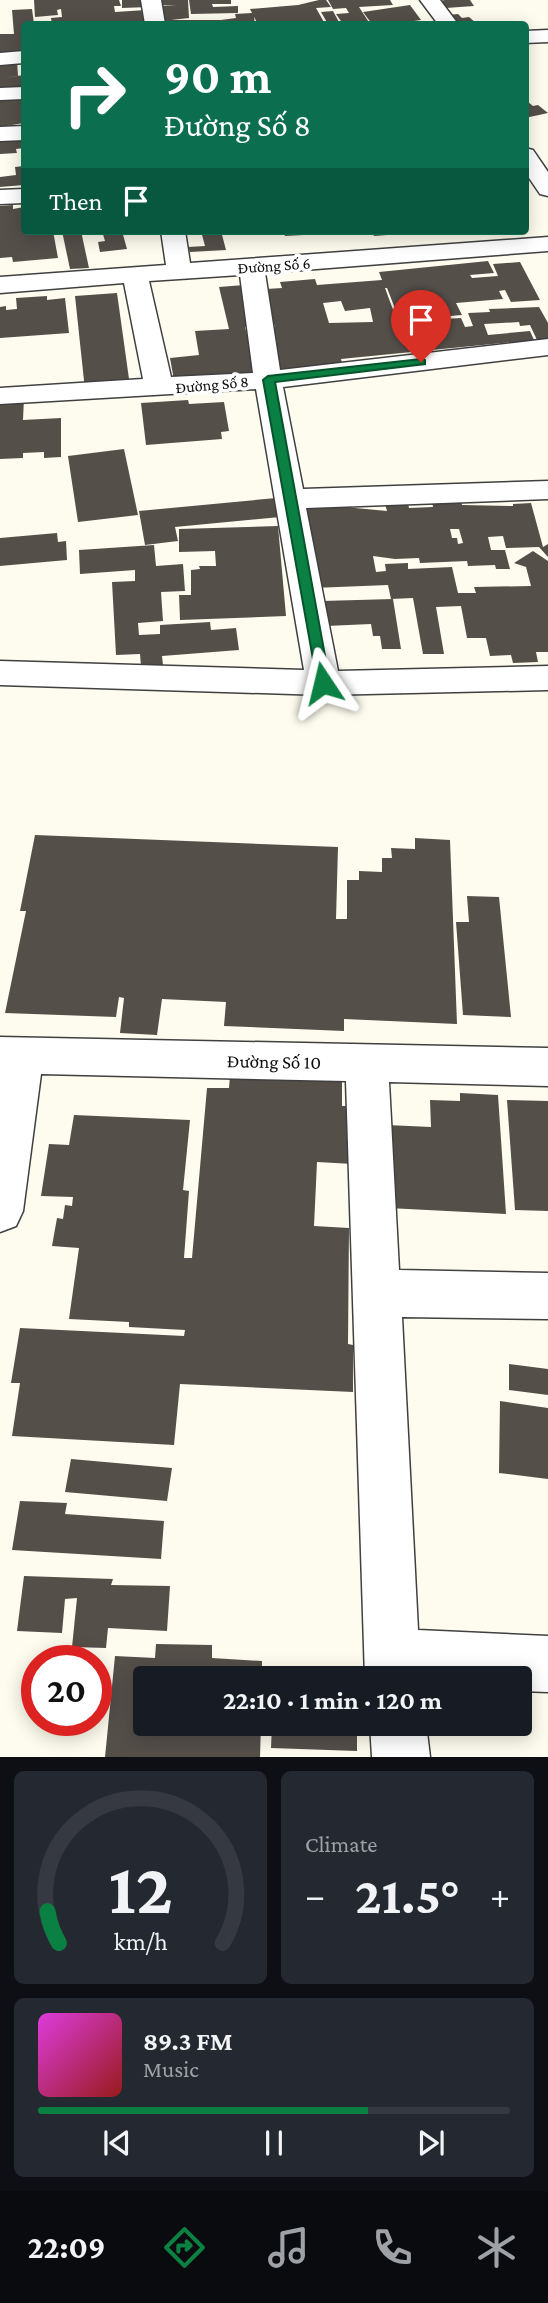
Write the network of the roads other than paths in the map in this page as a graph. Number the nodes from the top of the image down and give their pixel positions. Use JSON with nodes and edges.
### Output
{"nodes":[{"id":1,"x":151,"y":0,"type":"edge"},
{"id":2,"x":430,"y":0,"type":"edge"},
{"id":3,"x":154,"y":21,"type":"edge"},
{"id":4,"x":446,"y":21,"type":"edge"},
{"id":5,"x":548,"y":36,"type":"edge"},
{"id":6,"x":529,"y":37,"type":"edge"},
{"id":7,"x":21,"y":57,"type":"edge"},
{"id":8,"x":0,"y":59,"type":"edge"},
{"id":9,"x":21,"y":93,"type":"edge"},
{"id":10,"x":0,"y":94,"type":"edge"},
{"id":11,"x":21,"y":133,"type":"edge"},
{"id":12,"x":0,"y":134,"type":"edge"},
{"id":13,"x":529,"y":161,"type":"edge"},
{"id":14,"x":548,"y":190,"type":"edge"},
{"id":15,"x":21,"y":196,"type":"edge"},
{"id":16,"x":0,"y":197,"type":"edge"},
{"id":17,"x":174,"y":235,"type":"edge"},
{"id":18,"x":544,"y":252,"type":"edge"},
{"id":19,"x":251,"y":266,"type":"junction"},
{"id":20,"x":179,"y":271,"type":"junction"},
{"id":21,"x":135,"y":274,"type":"junction"},
{"id":22,"x":0,"y":285,"type":"edge"},
{"id":23,"x":548,"y":347,"type":"edge"},
{"id":24,"x":268,"y":380,"type":"junction"},
{"id":25,"x":159,"y":388,"type":"junction"},
{"id":26,"x":0,"y":396,"type":"edge"},
{"id":27,"x":548,"y":489,"type":"edge"},
{"id":28,"x":290,"y":499,"type":"junction"},
{"id":29,"x":0,"y":673,"type":"edge"},
{"id":30,"x":548,"y":678,"type":"edge"},
{"id":31,"x":323,"y":683,"type":"junction"},
{"id":32,"x":11,"y":1056,"type":"edge"},
{"id":33,"x":367,"y":1063,"type":"junction"},
{"id":34,"x":548,"y":1067,"type":"edge"},
{"id":35,"x":0,"y":1211,"type":"edge"},
{"id":36,"x":376,"y":1293,"type":"junction"},
{"id":37,"x":548,"y":1296,"type":"edge"},
{"id":38,"x":548,"y":1664,"type":"edge"},
{"id":39,"x":392,"y":1666,"type":"edge"},
{"id":40,"x":470,"y":1666,"type":"edge"},
{"id":41,"x":399,"y":1736,"type":"edge"},
{"id":42,"x":401,"y":1757,"type":"edge"}],
"edges":[{"from":1,"to":3,"type":"street"},
{"from":2,"to":4,"type":"street"},
{"from":5,"to":6,"type":"street"},
{"from":7,"to":8,"type":"street"},
{"from":9,"to":10,"type":"street"},
{"from":11,"to":12,"type":"street"},
{"from":13,"to":14,"type":"street"},
{"from":15,"to":16,"type":"street"},
{"from":17,"to":20,"type":"street"},
{"from":18,"to":19,"type":"street","name":"Đường Số 6"},
{"from":19,"to":20,"type":"street","name":"Đường Số 6"},
{"from":19,"to":24,"type":"street"},
{"from":20,"to":21,"type":"street","name":"Đường Số 6"},
{"from":21,"to":22,"type":"street","name":"Đường Số 6"},
{"from":21,"to":25,"type":"street"},
{"from":23,"to":24,"type":"street","name":"Đường Số 8"},
{"from":24,"to":25,"type":"street","name":"Đường Số 8"},
{"from":24,"to":28,"type":"street"},
{"from":25,"to":26,"type":"street","name":"Đường Số 8"},
{"from":27,"to":28,"type":"street"},
{"from":28,"to":31,"type":"street"},
{"from":29,"to":31,"type":"street"},
{"from":30,"to":31,"type":"street"},
{"from":32,"to":33,"type":"street","name":"Đường Số 10"},
{"from":32,"to":35,"type":"street"},
{"from":33,"to":34,"type":"street","name":"Đường Số 10"},
{"from":33,"to":36,"type":"street"},
{"from":36,"to":37,"type":"street"},
{"from":36,"to":39,"type":"street"},
{"from":38,"to":40,"type":"street"},
{"from":41,"to":42,"type":"street"}]}
